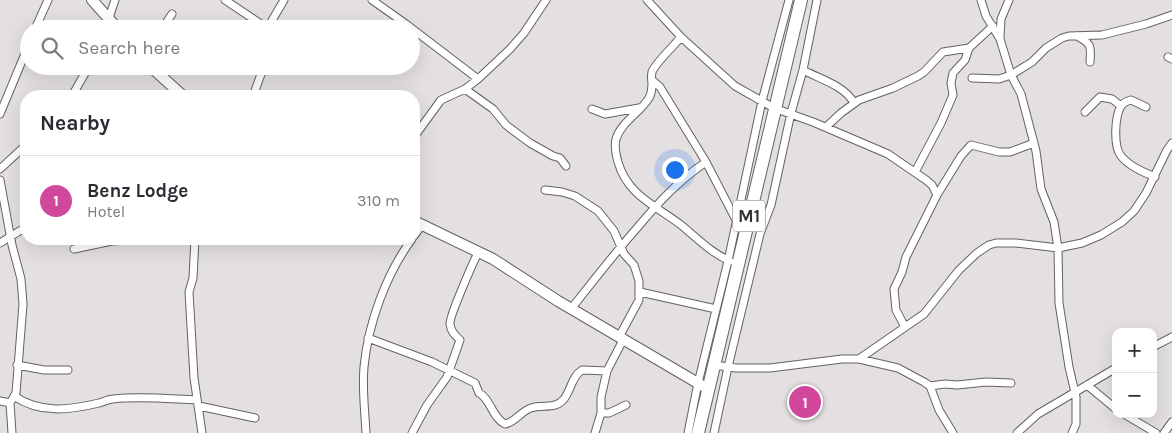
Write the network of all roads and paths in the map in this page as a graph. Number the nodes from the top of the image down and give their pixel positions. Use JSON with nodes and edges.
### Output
{"nodes":[{"id":1,"x":48,"y":0,"type":"edge"},
{"id":2,"x":92,"y":0,"type":"edge"},
{"id":3,"x":115,"y":0,"type":"edge"},
{"id":4,"x":225,"y":0,"type":"edge"},
{"id":5,"x":284,"y":0,"type":"edge"},
{"id":6,"x":372,"y":0,"type":"edge"},
{"id":7,"x":546,"y":0,"type":"edge"},
{"id":8,"x":789,"y":0,"type":"edge"},
{"id":9,"x":801,"y":0,"type":"edge"},
{"id":10,"x":817,"y":0,"type":"edge"},
{"id":11,"x":981,"y":0,"type":"edge"},
{"id":12,"x":1009,"y":0,"type":"edge"},
{"id":13,"x":650,"y":1,"type":"edge"},
{"id":14,"x":172,"y":14,"type":"dead end"},
{"id":15,"x":1172,"y":15,"type":"edge"},
{"id":16,"x":109,"y":18,"type":"joint"},
{"id":17,"x":39,"y":20,"type":"edge"},
{"id":18,"x":168,"y":20,"type":"edge"},
{"id":19,"x":255,"y":20,"type":"edge"},
{"id":20,"x":272,"y":20,"type":"edge"},
{"id":21,"x":400,"y":20,"type":"edge"},
{"id":22,"x":993,"y":26,"type":"junction"},
{"id":23,"x":420,"y":35,"type":"edge"},
{"id":24,"x":1076,"y":36,"type":"junction"},
{"id":25,"x":681,"y":37,"type":"junction"},
{"id":26,"x":1000,"y":39,"type":"junction"},
{"id":27,"x":969,"y":48,"type":"junction"},
{"id":28,"x":1090,"y":62,"type":"dead end"},
{"id":29,"x":20,"y":66,"type":"edge"},
{"id":30,"x":803,"y":70,"type":"junction"},
{"id":31,"x":84,"y":75,"type":"edge"},
{"id":32,"x":160,"y":75,"type":"edge"},
{"id":33,"x":261,"y":75,"type":"edge"},
{"id":34,"x":1011,"y":75,"type":"junction"},
{"id":35,"x":972,"y":78,"type":"dead end"},
{"id":36,"x":478,"y":79,"type":"junction"},
{"id":37,"x":653,"y":81,"type":"junction"},
{"id":38,"x":465,"y":89,"type":"junction"},
{"id":39,"x":75,"y":90,"type":"edge"},
{"id":40,"x":176,"y":90,"type":"edge"},
{"id":41,"x":256,"y":90,"type":"edge"},
{"id":42,"x":762,"y":101,"type":"junction"},
{"id":43,"x":854,"y":103,"type":"junction"},
{"id":44,"x":1121,"y":106,"type":"junction"},
{"id":45,"x":1146,"y":107,"type":"dead end"},
{"id":46,"x":639,"y":108,"type":"junction"},
{"id":47,"x":774,"y":108,"type":"junction"},
{"id":48,"x":592,"y":109,"type":"dead end"},
{"id":49,"x":1085,"y":112,"type":"dead end"},
{"id":50,"x":791,"y":113,"type":"junction"},
{"id":51,"x":0,"y":114,"type":"edge"},
{"id":52,"x":826,"y":127,"type":"junction"},
{"id":53,"x":420,"y":129,"type":"edge"},
{"id":54,"x":1034,"y":143,"type":"junction"},
{"id":55,"x":1172,"y":143,"type":"edge"},
{"id":56,"x":20,"y":151,"type":"edge"},
{"id":57,"x":706,"y":162,"type":"junction"},
{"id":58,"x":566,"y":166,"type":"dead end"},
{"id":59,"x":0,"y":170,"type":"edge"},
{"id":60,"x":915,"y":172,"type":"junction"},
{"id":61,"x":1154,"y":177,"type":"junction"},
{"id":62,"x":0,"y":180,"type":"edge"},
{"id":63,"x":545,"y":190,"type":"dead end"},
{"id":64,"x":937,"y":195,"type":"junction"},
{"id":65,"x":654,"y":208,"type":"junction"},
{"id":66,"x":736,"y":221,"type":"junction"},
{"id":67,"x":420,"y":224,"type":"edge"},
{"id":68,"x":20,"y":230,"type":"edge"},
{"id":69,"x":745,"y":233,"type":"junction"},
{"id":70,"x":11,"y":235,"type":"junction"},
{"id":71,"x":0,"y":243,"type":"edge"},
{"id":72,"x":90,"y":245,"type":"edge"},
{"id":73,"x":195,"y":245,"type":"edge"},
{"id":74,"x":408,"y":245,"type":"edge"},
{"id":75,"x":74,"y":248,"type":"dead end"},
{"id":76,"x":620,"y":248,"type":"junction"},
{"id":77,"x":1058,"y":248,"type":"junction"},
{"id":78,"x":479,"y":251,"type":"junction"},
{"id":79,"x":733,"y":262,"type":"junction"},
{"id":80,"x":640,"y":292,"type":"junction"},
{"id":81,"x":571,"y":309,"type":"junction"},
{"id":82,"x":716,"y":309,"type":"junction"},
{"id":83,"x":905,"y":327,"type":"junction"},
{"id":84,"x":1172,"y":337,"type":"edge"},
{"id":85,"x":368,"y":338,"type":"junction"},
{"id":86,"x":621,"y":338,"type":"junction"},
{"id":87,"x":1157,"y":345,"type":"edge"},
{"id":88,"x":859,"y":359,"type":"junction"},
{"id":89,"x":17,"y":365,"type":"junction"},
{"id":90,"x":714,"y":365,"type":"junction"},
{"id":91,"x":728,"y":367,"type":"junction"},
{"id":92,"x":68,"y":370,"type":"dead end"},
{"id":93,"x":450,"y":370,"type":"junction"},
{"id":94,"x":1112,"y":370,"type":"edge"},
{"id":95,"x":606,"y":371,"type":"junction"},
{"id":96,"x":1011,"y":383,"type":"dead end"},
{"id":97,"x":1087,"y":385,"type":"junction"},
{"id":98,"x":703,"y":386,"type":"junction"},
{"id":99,"x":930,"y":386,"type":"junction"},
{"id":100,"x":1075,"y":391,"type":"junction"},
{"id":101,"x":12,"y":400,"type":"junction"},
{"id":102,"x":0,"y":401,"type":"edge"},
{"id":103,"x":198,"y":403,"type":"junction"},
{"id":104,"x":626,"y":405,"type":"dead end"},
{"id":105,"x":1112,"y":406,"type":"edge"},
{"id":106,"x":601,"y":413,"type":"junction"},
{"id":107,"x":255,"y":418,"type":"dead end"},
{"id":108,"x":1131,"y":418,"type":"edge"},
{"id":109,"x":1172,"y":422,"type":"edge"},
{"id":110,"x":12,"y":433,"type":"edge"},
{"id":111,"x":202,"y":433,"type":"edge"},
{"id":112,"x":366,"y":433,"type":"edge"},
{"id":113,"x":412,"y":433,"type":"edge"},
{"id":114,"x":595,"y":433,"type":"edge"},
{"id":115,"x":688,"y":433,"type":"edge"},
{"id":116,"x":698,"y":433,"type":"edge"},
{"id":117,"x":714,"y":433,"type":"edge"},
{"id":118,"x":953,"y":433,"type":"edge"},
{"id":119,"x":1017,"y":433,"type":"edge"},
{"id":120,"x":1074,"y":433,"type":"edge"},
{"id":121,"x":1156,"y":433,"type":"edge"},
{"id":122,"x":1164,"y":433,"type":"edge"}],
"edges":[{"from":1,"to":17,"type":"street"},
{"from":2,"to":16,"type":"street"},
{"from":3,"to":16,"type":"street"},
{"from":4,"to":19,"type":"street"},
{"from":5,"to":20,"type":"street"},
{"from":6,"to":21,"type":"street"},
{"from":7,"to":36,"type":"street"},
{"from":8,"to":42,"type":"street"},
{"from":9,"to":47,"type":"highway","number":"M1"},
{"from":10,"to":30,"type":"street"},
{"from":11,"to":22,"type":"street"},
{"from":12,"to":26,"type":"street"},
{"from":13,"to":25,"type":"street"},
{"from":14,"to":18,"type":"street"},
{"from":15,"to":24,"type":"street"},
{"from":22,"to":26,"type":"street"},
{"from":22,"to":27,"type":"street"},
{"from":23,"to":36,"type":"street"},
{"from":24,"to":28,"type":"street"},
{"from":24,"to":34,"type":"street"},
{"from":25,"to":37,"type":"street"},
{"from":25,"to":42,"type":"street"},
{"from":26,"to":34,"type":"street"},
{"from":27,"to":43,"type":"street"},
{"from":27,"to":60,"type":"street"},
{"from":29,"to":51,"type":"street"},
{"from":30,"to":43,"type":"street"},
{"from":30,"to":50,"type":"street"},
{"from":31,"to":39,"type":"street"},
{"from":32,"to":40,"type":"street"},
{"from":33,"to":41,"type":"street"},
{"from":34,"to":35,"type":"street"},
{"from":34,"to":54,"type":"street"},
{"from":36,"to":38,"type":"street"},
{"from":37,"to":46,"type":"street"},
{"from":37,"to":57,"type":"street"},
{"from":38,"to":53,"type":"street"},
{"from":38,"to":58,"type":"street"},
{"from":42,"to":47,"type":"street"},
{"from":42,"to":66,"type":"street"},
{"from":43,"to":52,"type":"street"},
{"from":44,"to":45,"type":"street"},
{"from":44,"to":49,"type":"street"},
{"from":44,"to":61,"type":"street"},
{"from":46,"to":48,"type":"street"},
{"from":46,"to":65,"type":"street"},
{"from":47,"to":50,"type":"street"},
{"from":47,"to":69,"type":"highway","number":"M1"},
{"from":50,"to":52,"type":"street"},
{"from":50,"to":91,"type":"street"},
{"from":52,"to":60,"type":"street"},
{"from":54,"to":64,"type":"street"},
{"from":54,"to":77,"type":"street"},
{"from":55,"to":61,"type":"street"},
{"from":56,"to":59,"type":"street"},
{"from":57,"to":65,"type":"street"},
{"from":57,"to":66,"type":"street"},
{"from":60,"to":64,"type":"street"},
{"from":61,"to":77,"type":"street"},
{"from":62,"to":70,"type":"street"},
{"from":63,"to":76,"type":"street"},
{"from":64,"to":83,"type":"street"},
{"from":65,"to":76,"type":"street"},
{"from":65,"to":79,"type":"street"},
{"from":66,"to":69,"type":"street"},
{"from":66,"to":79,"type":"street"},
{"from":67,"to":78,"type":"street"},
{"from":68,"to":70,"type":"street"},
{"from":69,"to":79,"type":"highway","number":"M1"},
{"from":70,"to":71,"type":"street"},
{"from":70,"to":89,"type":"street"},
{"from":72,"to":75,"type":"street"},
{"from":73,"to":103,"type":"street"},
{"from":74,"to":85,"type":"street"},
{"from":76,"to":80,"type":"street"},
{"from":76,"to":81,"type":"street"},
{"from":77,"to":83,"type":"street"},
{"from":77,"to":100,"type":"street"},
{"from":78,"to":81,"type":"street"},
{"from":78,"to":93,"type":"street"},
{"from":79,"to":82,"type":"street"},
{"from":79,"to":90,"type":"highway","number":"M1"},
{"from":80,"to":82,"type":"street"},
{"from":80,"to":86,"type":"street"},
{"from":81,"to":86,"type":"street"},
{"from":82,"to":98,"type":"street"},
{"from":83,"to":88,"type":"street"},
{"from":84,"to":87,"type":"street"},
{"from":85,"to":93,"type":"street"},
{"from":85,"to":112,"type":"street"},
{"from":86,"to":95,"type":"street"},
{"from":86,"to":98,"type":"street"},
{"from":88,"to":91,"type":"street"},
{"from":88,"to":99,"type":"street"},
{"from":89,"to":92,"type":"street"},
{"from":89,"to":101,"type":"street"},
{"from":90,"to":91,"type":"street"},
{"from":90,"to":98,"type":"highway","number":"M1"},
{"from":91,"to":117,"type":"street"},
{"from":93,"to":95,"type":"street"},
{"from":93,"to":113,"type":"street"},
{"from":94,"to":97,"type":"street"},
{"from":95,"to":106,"type":"street"},
{"from":96,"to":99,"type":"street"},
{"from":97,"to":100,"type":"street"},
{"from":97,"to":105,"type":"street"},
{"from":98,"to":115,"type":"street"},
{"from":98,"to":116,"type":"highway","number":"M1"},
{"from":99,"to":118,"type":"street"},
{"from":100,"to":119,"type":"street"},
{"from":100,"to":120,"type":"street"},
{"from":101,"to":102,"type":"street"},
{"from":101,"to":103,"type":"street"},
{"from":101,"to":110,"type":"street"},
{"from":103,"to":107,"type":"street"},
{"from":103,"to":111,"type":"street"},
{"from":104,"to":106,"type":"street"},
{"from":106,"to":114,"type":"street"},
{"from":108,"to":121,"type":"street"},
{"from":109,"to":122,"type":"street"}]}
